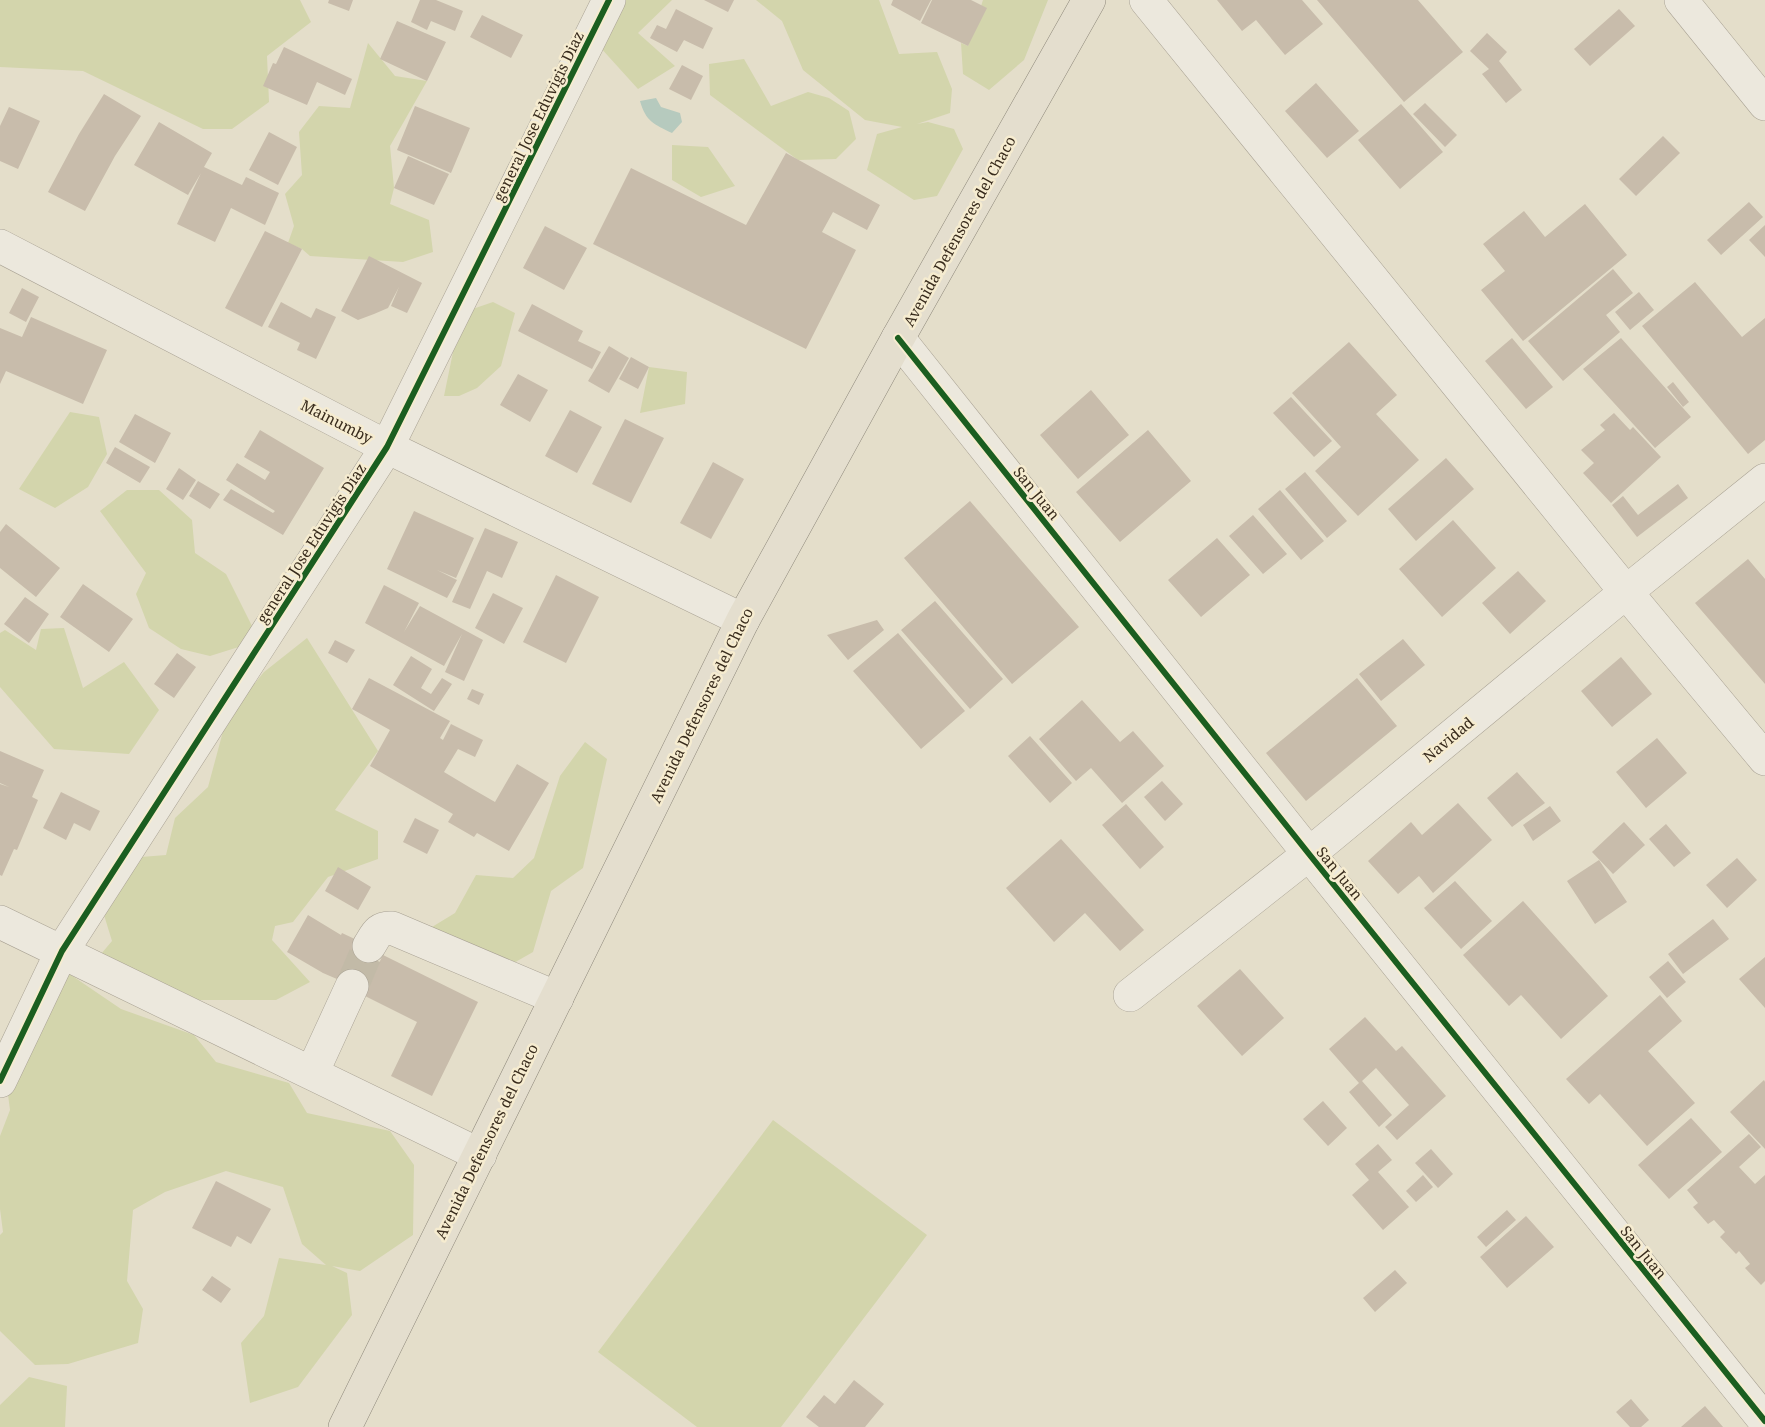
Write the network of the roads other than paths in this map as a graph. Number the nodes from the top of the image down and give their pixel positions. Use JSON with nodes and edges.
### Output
{"nodes":[{"id":1,"x":609,"y":0,"type":"edge"},
{"id":2,"x":1089,"y":0,"type":"edge"},
{"id":3,"x":1146,"y":0,"type":"edge"},
{"id":4,"x":1681,"y":0,"type":"edge"},
{"id":5,"x":1765,"y":104,"type":"edge"},
{"id":6,"x":0,"y":246,"type":"edge"},
{"id":7,"x":898,"y":338,"type":"junction"},
{"id":8,"x":387,"y":447,"type":"junction"},
{"id":9,"x":1765,"y":480,"type":"edge"},
{"id":10,"x":1626,"y":592,"type":"junction"},
{"id":11,"x":743,"y":620,"type":"junction"},
{"id":12,"x":1765,"y":759,"type":"edge"},
{"id":13,"x":1309,"y":854,"type":"junction"},
{"id":14,"x":0,"y":922,"type":"edge"},
{"id":15,"x":369,"y":946,"type":"tunnel mouth"},
{"id":16,"x":62,"y":951,"type":"junction"},
{"id":17,"x":352,"y":986,"type":"tunnel mouth"},
{"id":18,"x":1130,"y":995,"type":"dead end"},
{"id":19,"x":557,"y":998,"type":"junction"},
{"id":20,"x":312,"y":1073,"type":"junction"},
{"id":21,"x":0,"y":1081,"type":"edge"},
{"id":22,"x":480,"y":1155,"type":"junction"},
{"id":23,"x":1765,"y":1421,"type":"edge"},
{"id":24,"x":345,"y":1427,"type":"edge"}],
"edges":[{"from":1,"to":8,"type":"street","name":"general Jose Eduvigis Diaz"},
{"from":2,"to":7,"type":"main road","name":"Avenida Defensores del Chaco"},
{"from":3,"to":10,"type":"street"},
{"from":4,"to":5,"type":"street"},
{"from":6,"to":8,"type":"street","name":"Mainumby"},
{"from":7,"to":11,"type":"main road","name":"Avenida Defensores del Chaco"},
{"from":7,"to":13,"type":"street","name":"San Juan"},
{"from":8,"to":11,"type":"street","name":"Mainumby"},
{"from":8,"to":16,"type":"street","name":"general Jose Eduvigis Diaz"},
{"from":9,"to":10,"type":"street","name":"Navidad"},
{"from":10,"to":12,"type":"street"},
{"from":10,"to":13,"type":"street","name":"Navidad"},
{"from":11,"to":19,"type":"main road","name":"Avenida Defensores del Chaco"},
{"from":13,"to":18,"type":"street","name":"Navidad"},
{"from":13,"to":23,"type":"street","name":"San Juan"},
{"from":14,"to":16,"type":"street"},
{"from":15,"to":19,"type":"street"},
{"from":16,"to":20,"type":"street"},
{"from":16,"to":21,"type":"street","name":"general Jose Eduvigis Diaz"},
{"from":17,"to":20,"type":"street"},
{"from":19,"to":22,"type":"main road","name":"Avenida Defensores del Chaco"},
{"from":20,"to":22,"type":"street"},
{"from":22,"to":24,"type":"main road","name":"Avenida Defensores del Chaco"}]}
